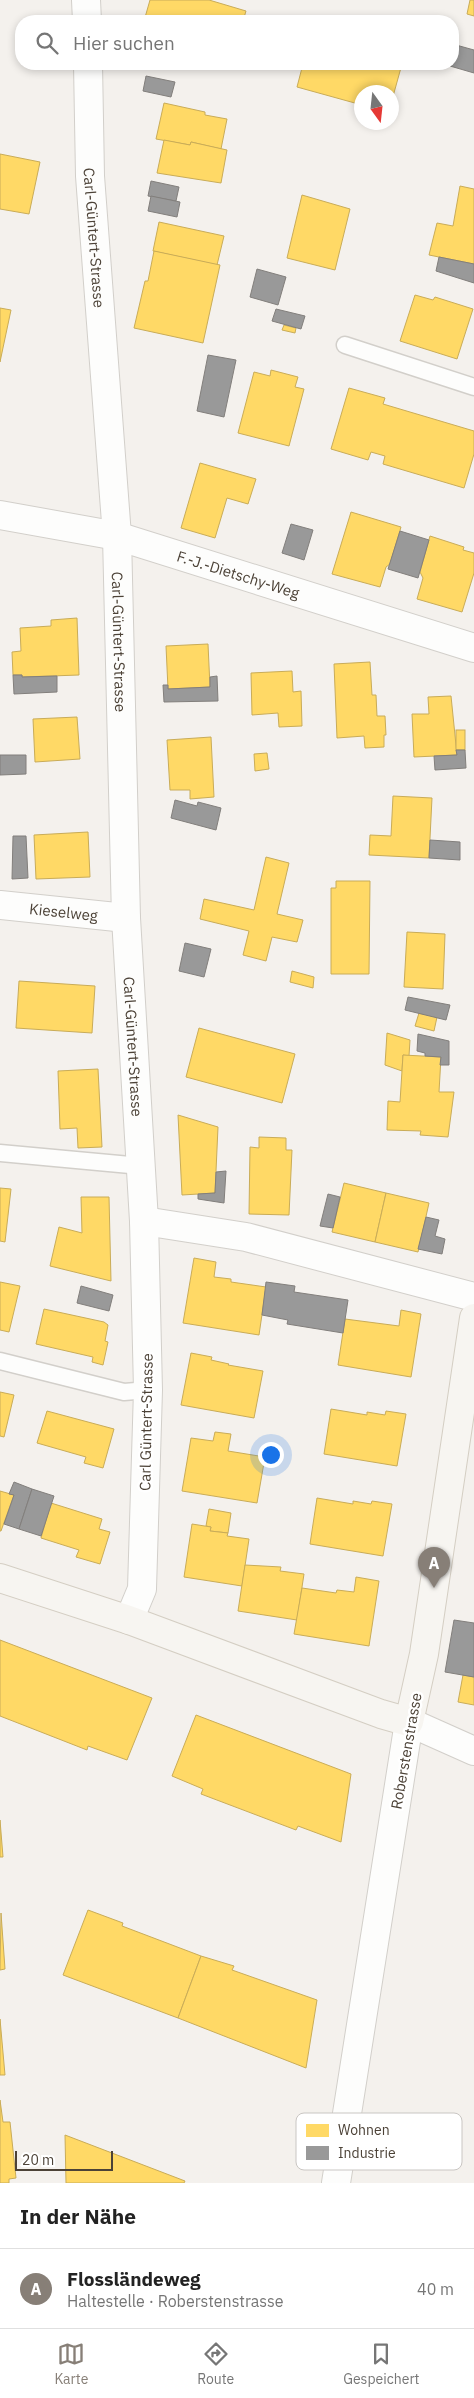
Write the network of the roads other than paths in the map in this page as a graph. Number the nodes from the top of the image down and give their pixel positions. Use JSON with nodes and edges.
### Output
{"nodes":[{"id":1,"x":86,"y":0,"type":"edge"},
{"id":2,"x":87,"y":15,"type":"edge"},
{"id":3,"x":88,"y":70,"type":"edge"},
{"id":4,"x":345,"y":345,"type":"dead end"},
{"id":5,"x":474,"y":387,"type":"edge"},
{"id":6,"x":0,"y":515,"type":"edge"},
{"id":7,"x":117,"y":536,"type":"junction"},
{"id":8,"x":474,"y":648,"type":"edge"},
{"id":9,"x":0,"y":905,"type":"edge"},
{"id":10,"x":126,"y":918,"type":"junction"},
{"id":11,"x":0,"y":1153,"type":"edge"},
{"id":12,"x":141,"y":1166,"type":"junction"},
{"id":13,"x":144,"y":1221,"type":"junction"},
{"id":14,"x":474,"y":1297,"type":"edge"},
{"id":15,"x":474,"y":1318,"type":"edge"},
{"id":16,"x":0,"y":1361,"type":"edge"},
{"id":17,"x":148,"y":1390,"type":"junction"},
{"id":18,"x":0,"y":1578,"type":"edge"},
{"id":19,"x":129,"y":1620,"type":"junction"},
{"id":20,"x":409,"y":1722,"type":"junction"},
{"id":21,"x":474,"y":1751,"type":"edge"},
{"id":22,"x":347,"y":2113,"type":"edge"},
{"id":23,"x":338,"y":2170,"type":"edge"},
{"id":24,"x":336,"y":2183,"type":"edge"}],
"edges":[{"from":1,"to":2,"type":"street"},
{"from":3,"to":7,"type":"street","name":"Carl-Güntert-Strasse"},
{"from":4,"to":5,"type":"lane"},
{"from":6,"to":7,"type":"street","name":"F.-J.-Dietschy-Weg"},
{"from":7,"to":8,"type":"street","name":"F.-J.-Dietschy-Weg"},
{"from":7,"to":10,"type":"street","name":"Carl-Güntert-Strasse"},
{"from":9,"to":10,"type":"street","name":"Kieselweg"},
{"from":10,"to":12,"type":"street","name":"Carl-Güntert-Strasse"},
{"from":11,"to":12,"type":"lane"},
{"from":12,"to":13,"type":"street","name":"Carl-Güntert-Strasse"},
{"from":13,"to":14,"type":"street"},
{"from":13,"to":17,"type":"street","name":"Carl Güntert-Strasse"},
{"from":15,"to":20,"type":"street","name":"Roberstenstrasse"},
{"from":16,"to":17,"type":"lane"},
{"from":17,"to":19,"type":"street","name":"Carl Güntert-Strasse"},
{"from":18,"to":19,"type":"street"},
{"from":19,"to":20,"type":"street"},
{"from":20,"to":21,"type":"street"},
{"from":20,"to":22,"type":"street","name":"Roberstenstrasse"},
{"from":23,"to":24,"type":"street","name":"Roberstenstrasse"}]}
